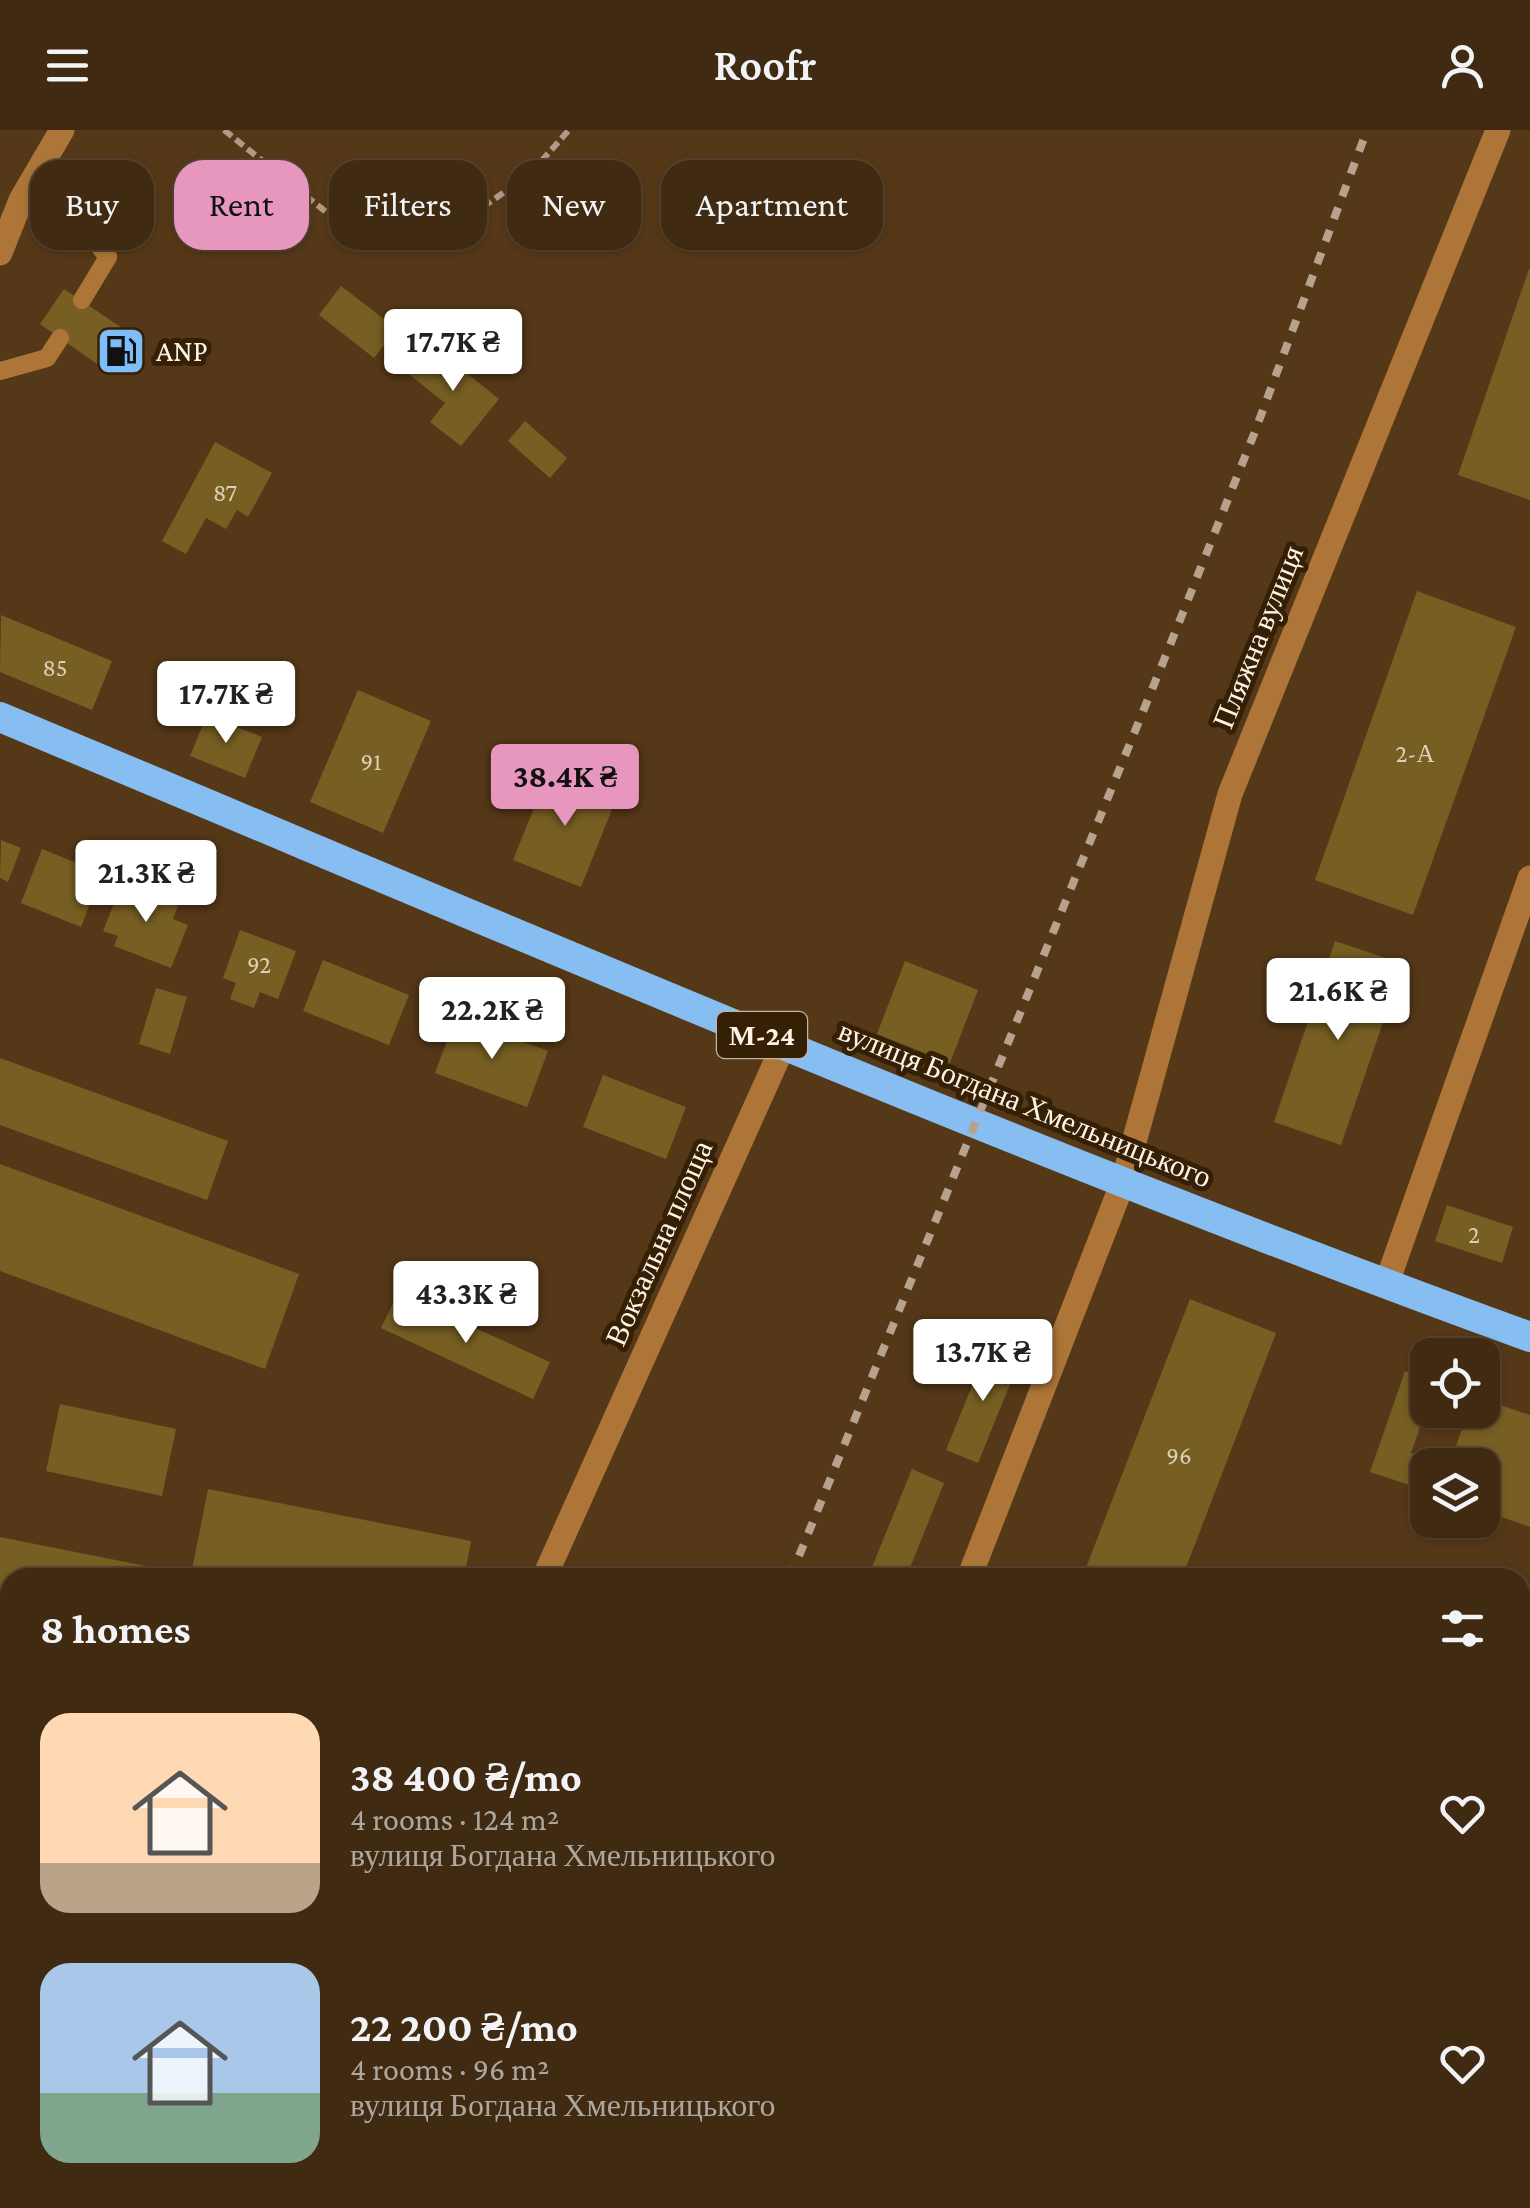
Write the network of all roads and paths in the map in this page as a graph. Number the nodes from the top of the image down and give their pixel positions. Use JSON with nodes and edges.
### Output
{"nodes":[{"id":1,"x":62,"y":130,"type":"edge"},
{"id":2,"x":224,"y":130,"type":"edge"},
{"id":3,"x":570,"y":130,"type":"edge"},
{"id":4,"x":1498,"y":130,"type":"edge"},
{"id":5,"x":21,"y":200,"type":"junction"},
{"id":6,"x":0,"y":253,"type":"edge"},
{"id":7,"x":82,"y":300,"type":"dead end"},
{"id":8,"x":60,"y":338,"type":"dead end"},
{"id":9,"x":0,"y":371,"type":"edge"},
{"id":10,"x":0,"y":717,"type":"edge"},
{"id":11,"x":1530,"y":878,"type":"edge"},
{"id":12,"x":784,"y":1044,"type":"junction"},
{"id":13,"x":1123,"y":1182,"type":"junction"},
{"id":14,"x":1386,"y":1285,"type":"junction"},
{"id":15,"x":1530,"y":1337,"type":"edge"},
{"id":16,"x":548,"y":1568,"type":"edge"},
{"id":17,"x":974,"y":1568,"type":"edge"}],
"edges":[{"from":1,"to":5,"type":"street"},
{"from":2,"to":3,"type":"path"},
{"from":4,"to":13,"type":"street","name":"Пляжна вулиця"},
{"from":5,"to":6,"type":"street"},
{"from":5,"to":7,"type":"lane"},
{"from":8,"to":9,"type":"lane"},
{"from":10,"to":12,"type":"highway","name":"вулиця Богдана Хмельницького","number":"М-24"},
{"from":11,"to":14,"type":"street"},
{"from":12,"to":13,"type":"highway","name":"вулиця Богдана Хмельницького","number":"М-24"},
{"from":12,"to":16,"type":"street","name":"Вокзальна площа"},
{"from":13,"to":14,"type":"highway","name":"вулиця Богдана Хмельницького","number":"М-24"},
{"from":13,"to":17,"type":"street","name":"Пляжна вулиця"},
{"from":14,"to":15,"type":"highway","name":"вулиця Богдана Хмельницького","number":"М-24"}]}
